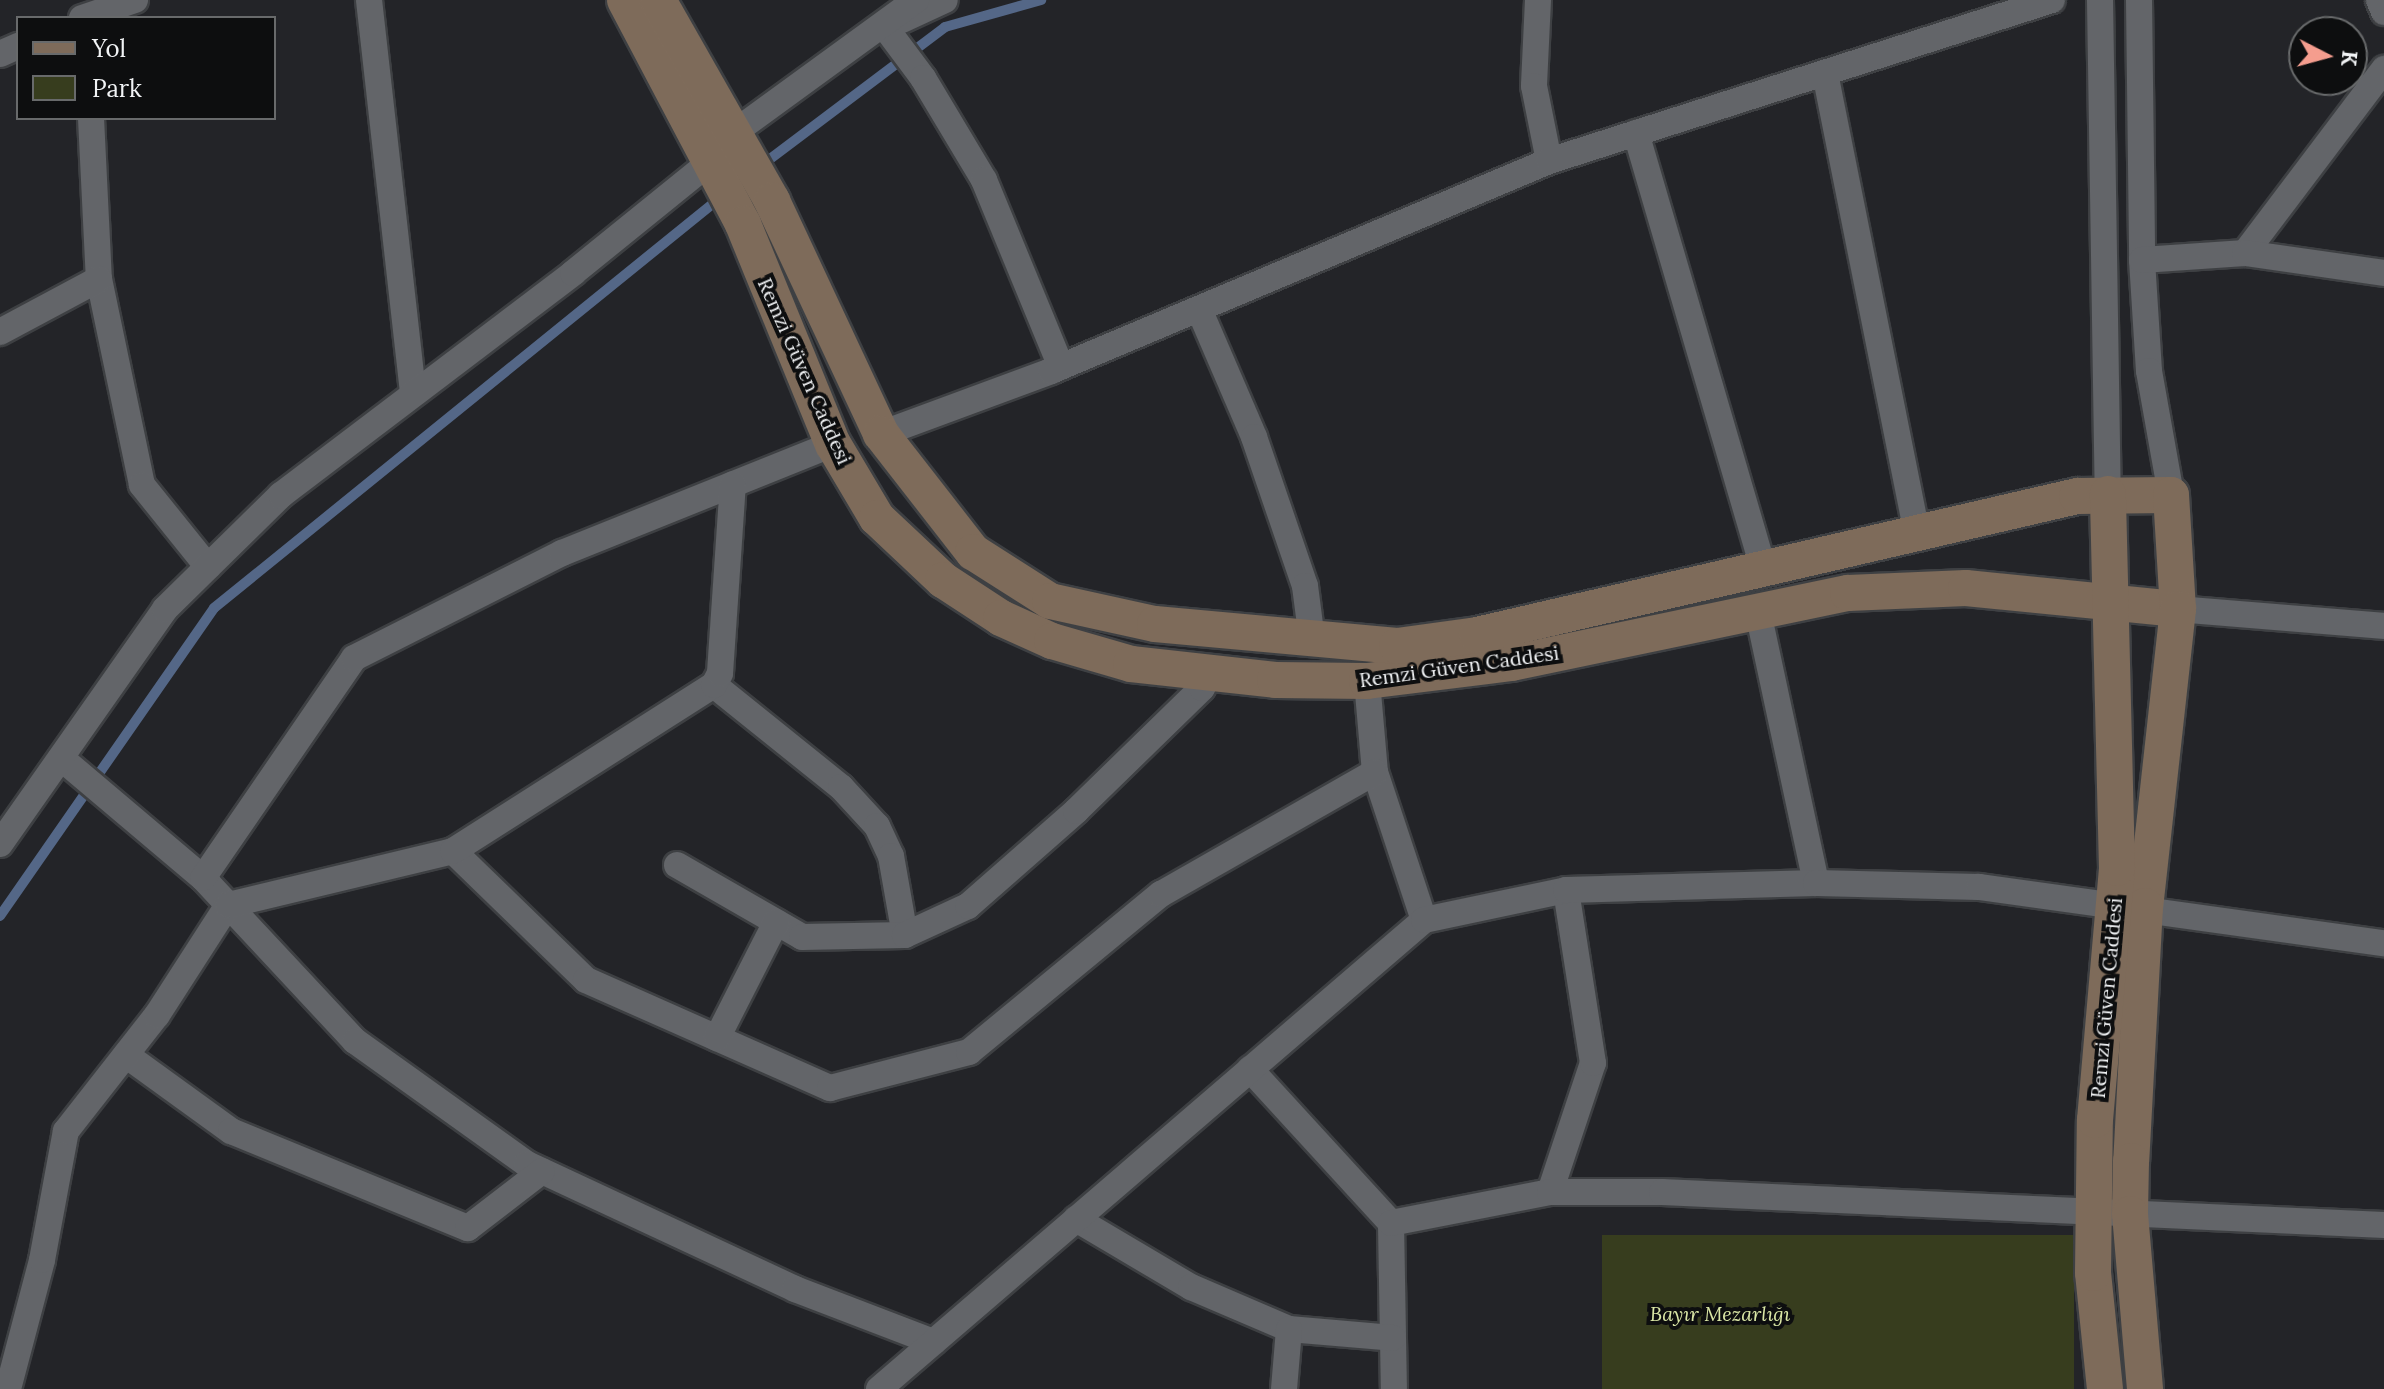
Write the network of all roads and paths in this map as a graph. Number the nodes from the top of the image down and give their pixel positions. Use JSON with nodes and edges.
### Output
{"nodes":[{"id":1,"x":135,"y":0,"type":"edge"},
{"id":2,"x":369,"y":0,"type":"edge"},
{"id":3,"x":625,"y":0,"type":"edge"},
{"id":4,"x":658,"y":0,"type":"edge"},
{"id":5,"x":916,"y":0,"type":"edge"},
{"id":6,"x":945,"y":0,"type":"edge"},
{"id":7,"x":1538,"y":0,"type":"edge"},
{"id":8,"x":2052,"y":0,"type":"edge"},
{"id":9,"x":2100,"y":0,"type":"edge"},
{"id":10,"x":2139,"y":0,"type":"edge"},
{"id":11,"x":2379,"y":0,"type":"edge"},
{"id":12,"x":2384,"y":12,"type":"edge"},
{"id":13,"x":84,"y":13,"type":"edge"},
{"id":14,"x":889,"y":26,"type":"junction"},
{"id":15,"x":2384,"y":69,"type":"edge"},
{"id":16,"x":1825,"y":73,"type":"junction"},
{"id":17,"x":91,"y":120,"type":"edge"},
{"id":18,"x":1636,"y":133,"type":"junction"},
{"id":19,"x":727,"y":159,"type":"junction"},
{"id":20,"x":1549,"y":161,"type":"junction"},
{"id":21,"x":2245,"y":253,"type":"junction"},
{"id":22,"x":2142,"y":260,"type":"junction"},
{"id":23,"x":2384,"y":273,"type":"edge"},
{"id":24,"x":99,"y":279,"type":"junction"},
{"id":25,"x":1199,"y":309,"type":"junction"},
{"id":26,"x":0,"y":332,"type":"edge"},
{"id":27,"x":1061,"y":367,"type":"junction"},
{"id":28,"x":413,"y":391,"type":"junction"},
{"id":29,"x":881,"y":434,"type":"junction"},
{"id":30,"x":833,"y":444,"type":"junction"},
{"id":31,"x":733,"y":484,"type":"junction"},
{"id":32,"x":2108,"y":494,"type":"junction"},
{"id":33,"x":2171,"y":495,"type":"junction"},
{"id":34,"x":1917,"y":535,"type":"junction"},
{"id":35,"x":208,"y":567,"type":"junction"},
{"id":36,"x":1763,"y":568,"type":"junction"},
{"id":37,"x":2114,"y":606,"type":"junction"},
{"id":38,"x":2178,"y":609,"type":"junction"},
{"id":39,"x":1758,"y":612,"type":"junction"},
{"id":40,"x":2384,"y":626,"type":"edge"},
{"id":41,"x":1312,"y":640,"type":"junction"},
{"id":42,"x":1210,"y":673,"type":"junction"},
{"id":43,"x":1367,"y":681,"type":"junction"},
{"id":44,"x":714,"y":685,"type":"junction"},
{"id":45,"x":71,"y":766,"type":"junction"},
{"id":46,"x":1375,"y":772,"type":"junction"},
{"id":47,"x":1,"y":839,"type":"edge"},
{"id":48,"x":453,"y":851,"type":"junction"},
{"id":49,"x":677,"y":865,"type":"dead end"},
{"id":50,"x":203,"y":878,"type":"junction"},
{"id":51,"x":1816,"y":883,"type":"junction"},
{"id":52,"x":1566,"y":890,"type":"junction"},
{"id":53,"x":228,"y":905,"type":"junction"},
{"id":54,"x":2129,"y":905,"type":"junction"},
{"id":55,"x":1424,"y":920,"type":"junction"},
{"id":56,"x":776,"y":922,"type":"junction"},
{"id":57,"x":905,"y":935,"type":"junction"},
{"id":58,"x":2384,"y":943,"type":"edge"},
{"id":59,"x":717,"y":1038,"type":"junction"},
{"id":60,"x":126,"y":1055,"type":"junction"},
{"id":61,"x":1250,"y":1069,"type":"junction"},
{"id":62,"x":542,"y":1171,"type":"junction"},
{"id":63,"x":1550,"y":1192,"type":"junction"},
{"id":64,"x":2094,"y":1212,"type":"junction"},
{"id":65,"x":2130,"y":1214,"type":"junction"},
{"id":66,"x":1076,"y":1219,"type":"junction"},
{"id":67,"x":1391,"y":1223,"type":"junction"},
{"id":68,"x":2384,"y":1225,"type":"edge"},
{"id":69,"x":1289,"y":1329,"type":"junction"},
{"id":70,"x":1393,"y":1338,"type":"junction"},
{"id":71,"x":933,"y":1342,"type":"junction"},
{"id":72,"x":8,"y":1389,"type":"edge"},
{"id":73,"x":879,"y":1389,"type":"edge"},
{"id":74,"x":1284,"y":1389,"type":"edge"},
{"id":75,"x":1394,"y":1389,"type":"edge"},
{"id":76,"x":2105,"y":1389,"type":"edge"},
{"id":77,"x":2145,"y":1389,"type":"edge"}],
"edges":[{"from":1,"to":13,"type":"street"},
{"from":2,"to":28,"type":"street"},
{"from":3,"to":19,"type":"main road"},
{"from":4,"to":19,"type":"main road"},
{"from":5,"to":14,"type":"street"},
{"from":6,"to":14,"type":"street"},
{"from":7,"to":20,"type":"street"},
{"from":8,"to":16,"type":"street"},
{"from":9,"to":32,"type":"street"},
{"from":10,"to":22,"type":"street"},
{"from":11,"to":12,"type":"street"},
{"from":14,"to":19,"type":"street"},
{"from":14,"to":27,"type":"street"},
{"from":15,"to":21,"type":"street"},
{"from":16,"to":18,"type":"street"},
{"from":16,"to":34,"type":"street"},
{"from":17,"to":24,"type":"street"},
{"from":18,"to":20,"type":"street"},
{"from":18,"to":36,"type":"street"},
{"from":19,"to":28,"type":"street"},
{"from":19,"to":29,"type":"main road","name":"Remzi Güven Caddesi"},
{"from":19,"to":30,"type":"main road","name":"Remzi Güven Caddesi"},
{"from":20,"to":25,"type":"street"},
{"from":21,"to":22,"type":"street"},
{"from":21,"to":23,"type":"street"},
{"from":22,"to":33,"type":"street"},
{"from":24,"to":26,"type":"street"},
{"from":24,"to":35,"type":"street"},
{"from":25,"to":27,"type":"street"},
{"from":25,"to":41,"type":"street"},
{"from":27,"to":29,"type":"street"},
{"from":28,"to":35,"type":"street"},
{"from":29,"to":41,"type":"main road","name":"Remzi Güven Caddesi"},
{"from":30,"to":31,"type":"street"},
{"from":30,"to":42,"type":"main road","name":"Remzi Güven Caddesi"},
{"from":31,"to":44,"type":"street"},
{"from":31,"to":50,"type":"street"},
{"from":32,"to":33,"type":"main road","name":"Remzi Güven Caddesi"},
{"from":32,"to":34,"type":"main road","name":"Remzi Güven Caddesi"},
{"from":32,"to":37,"type":"main road","name":"Remzi Güven Caddesi"},
{"from":33,"to":38,"type":"main road","name":"Remzi Güven Caddesi"},
{"from":34,"to":36,"type":"main road","name":"Remzi Güven Caddesi"},
{"from":35,"to":45,"type":"street"},
{"from":36,"to":41,"type":"main road","name":"Remzi Güven Caddesi"},
{"from":37,"to":38,"type":"main road","name":"Remzi Güven Caddesi"},
{"from":37,"to":39,"type":"main road","name":"Remzi Güven Caddesi"},
{"from":37,"to":54,"type":"main road","name":"Remzi Güven Caddesi"},
{"from":38,"to":40,"type":"street"},
{"from":38,"to":54,"type":"main road","name":"Remzi Güven Caddesi"},
{"from":39,"to":43,"type":"main road","name":"Remzi Güven Caddesi"},
{"from":39,"to":51,"type":"street"},
{"from":42,"to":43,"type":"main road","name":"Remzi Güven Caddesi"},
{"from":42,"to":57,"type":"street"},
{"from":43,"to":46,"type":"street"},
{"from":44,"to":48,"type":"street"},
{"from":44,"to":57,"type":"street"},
{"from":45,"to":47,"type":"street"},
{"from":45,"to":50,"type":"street"},
{"from":46,"to":55,"type":"street"},
{"from":46,"to":59,"type":"street"},
{"from":48,"to":53,"type":"street"},
{"from":48,"to":59,"type":"street"},
{"from":49,"to":56,"type":"street"},
{"from":50,"to":53,"type":"street"},
{"from":51,"to":52,"type":"street"},
{"from":51,"to":54,"type":"street"},
{"from":52,"to":55,"type":"street"},
{"from":52,"to":63,"type":"street"},
{"from":53,"to":60,"type":"street"},
{"from":53,"to":62,"type":"street"},
{"from":54,"to":58,"type":"street"},
{"from":54,"to":64,"type":"main road","name":"Remzi Güven Caddesi"},
{"from":54,"to":65,"type":"main road","name":"Remzi Güven Caddesi"},
{"from":55,"to":61,"type":"street"},
{"from":56,"to":57,"type":"street"},
{"from":56,"to":59,"type":"street"},
{"from":60,"to":62,"type":"street"},
{"from":60,"to":72,"type":"street"},
{"from":61,"to":66,"type":"street"},
{"from":61,"to":67,"type":"street"},
{"from":62,"to":71,"type":"street"},
{"from":63,"to":64,"type":"street"},
{"from":63,"to":67,"type":"street"},
{"from":64,"to":65,"type":"street"},
{"from":64,"to":76,"type":"main road","name":"Remzi Güven Caddesi"},
{"from":65,"to":68,"type":"street"},
{"from":65,"to":77,"type":"main road","name":"Remzi Güven Caddesi"},
{"from":66,"to":69,"type":"street"},
{"from":66,"to":71,"type":"street"},
{"from":67,"to":70,"type":"street"},
{"from":69,"to":70,"type":"street"},
{"from":69,"to":74,"type":"street"},
{"from":70,"to":75,"type":"street"},
{"from":71,"to":73,"type":"street"}]}
